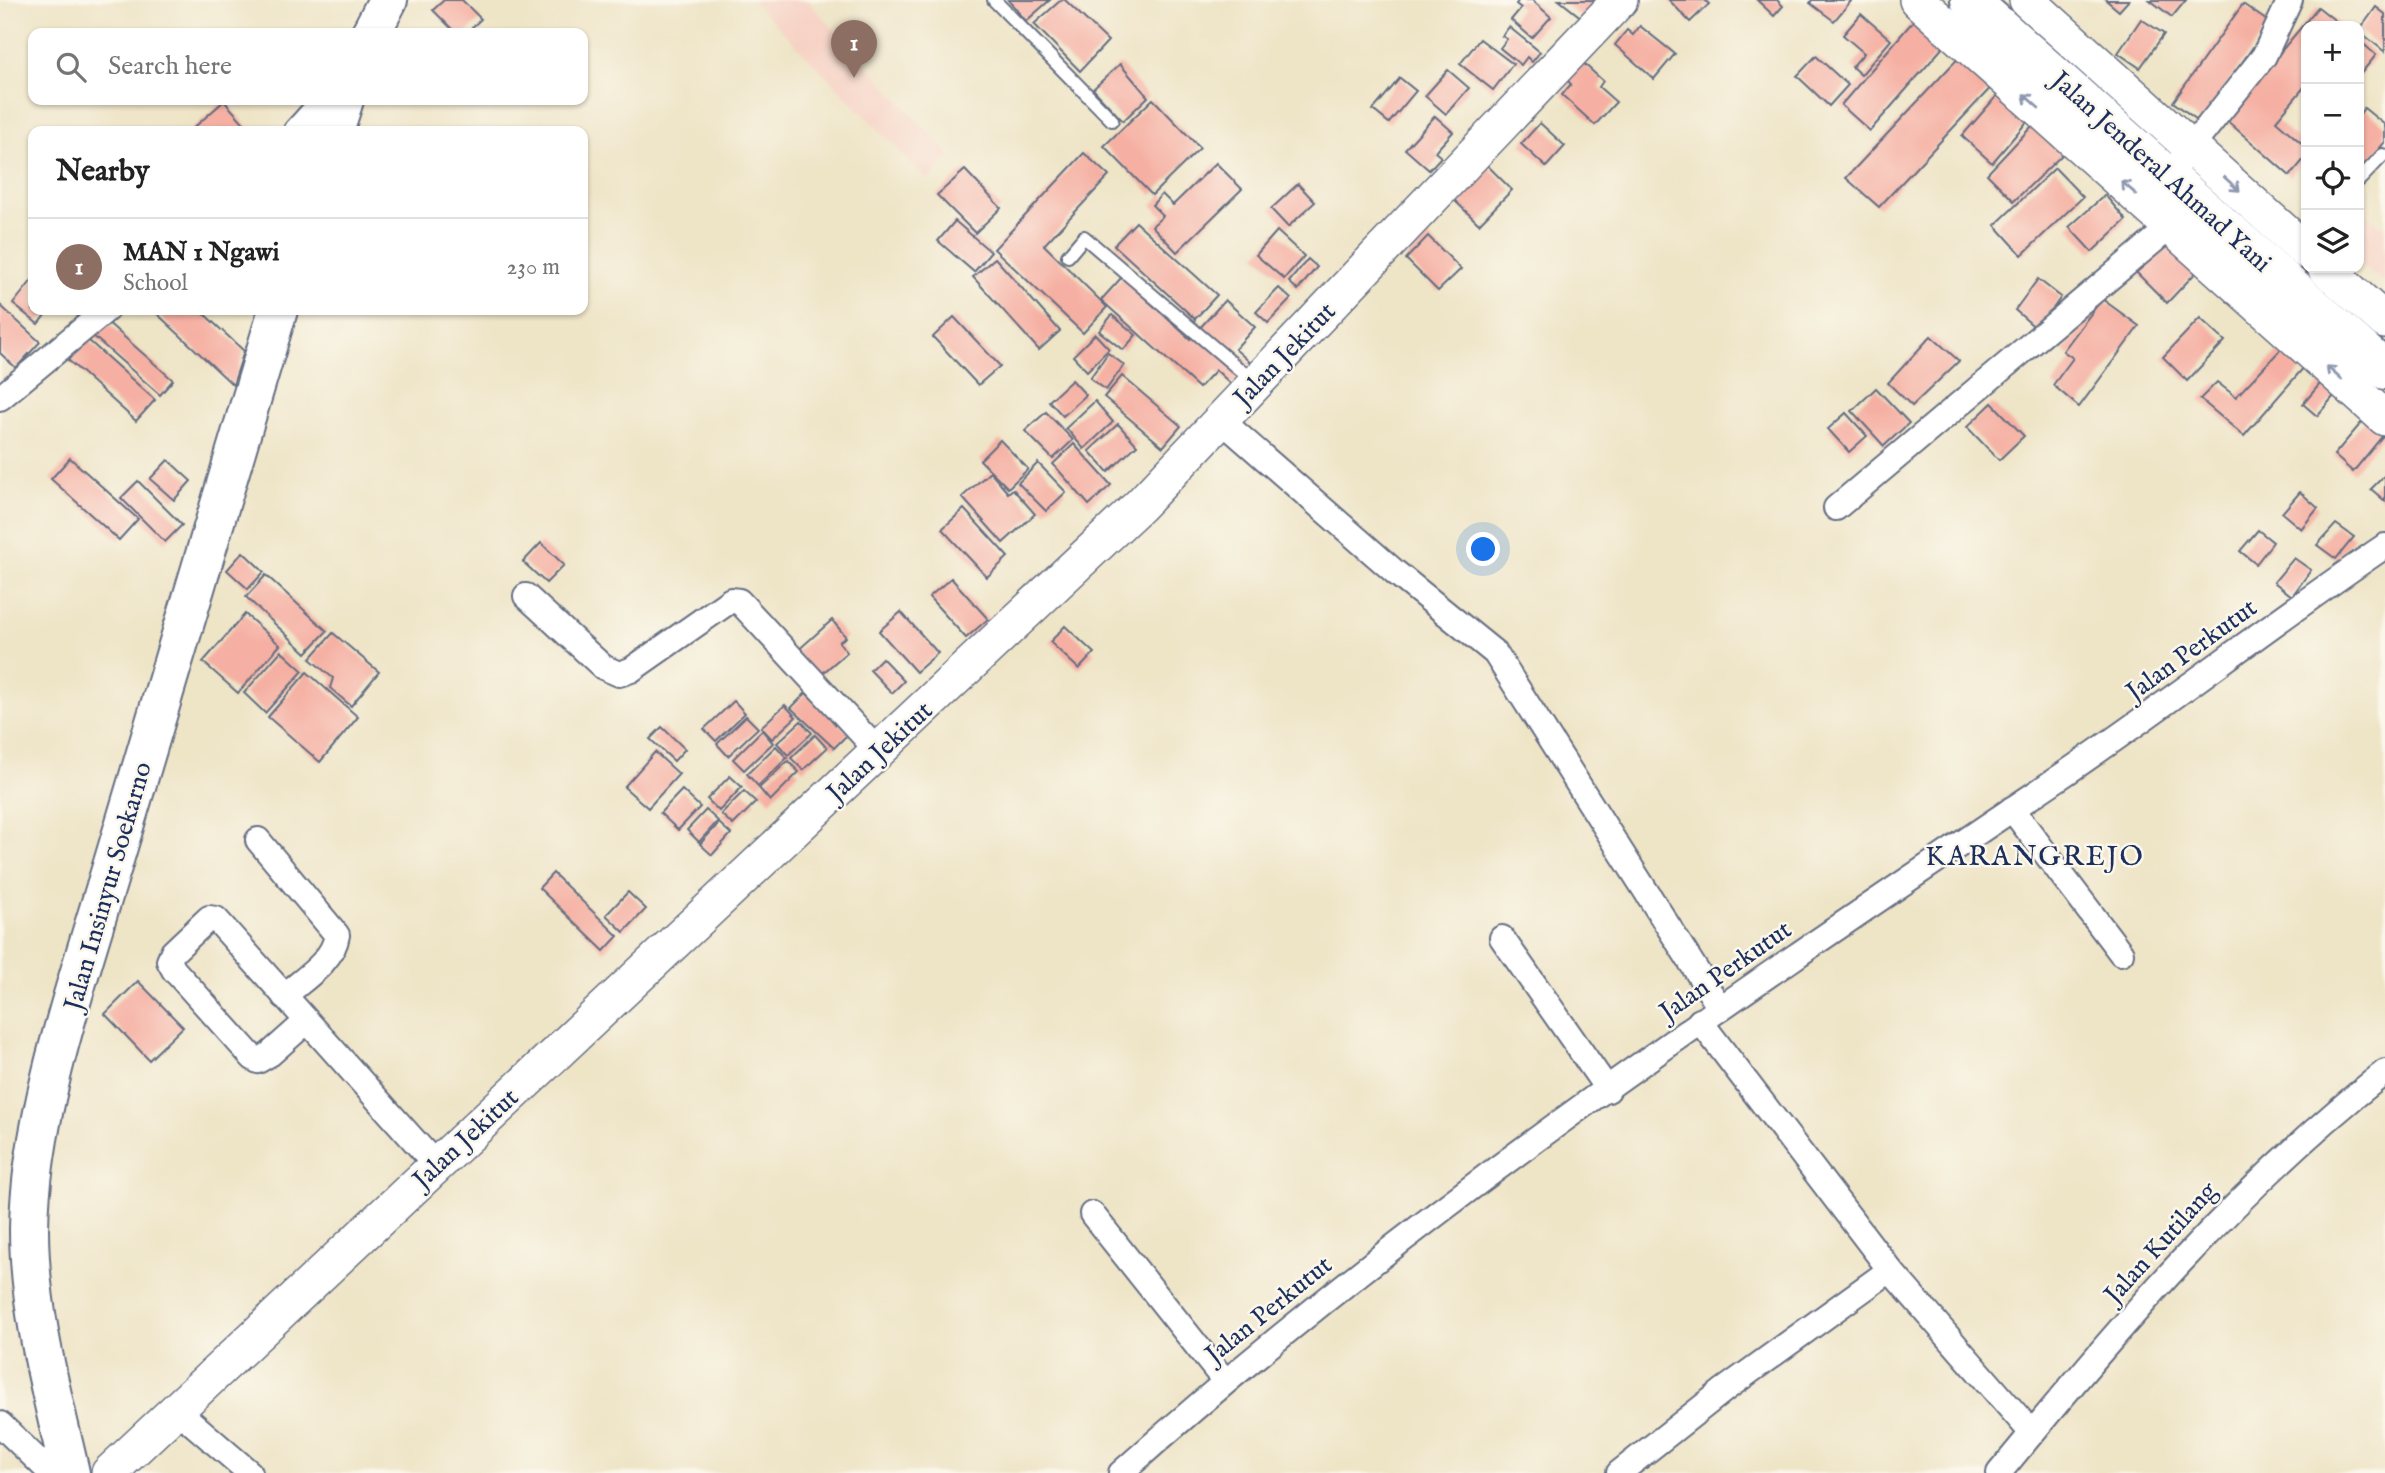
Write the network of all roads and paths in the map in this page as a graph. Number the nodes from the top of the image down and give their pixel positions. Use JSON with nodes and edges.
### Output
{"nodes":[{"id":1,"x":388,"y":0,"type":"edge"},
{"id":2,"x":994,"y":0,"type":"edge"},
{"id":3,"x":1620,"y":0,"type":"edge"},
{"id":4,"x":1917,"y":0,"type":"edge"},
{"id":5,"x":1970,"y":0,"type":"edge"},
{"id":6,"x":2027,"y":0,"type":"edge"},
{"id":7,"x":2290,"y":0,"type":"edge"},
{"id":8,"x":374,"y":28,"type":"edge"},
{"id":9,"x":319,"y":105,"type":"edge"},
{"id":10,"x":342,"y":105,"type":"edge"},
{"id":11,"x":1111,"y":120,"type":"dead end"},
{"id":12,"x":301,"y":126,"type":"edge"},
{"id":13,"x":336,"y":126,"type":"edge"},
{"id":14,"x":2383,"y":155,"type":"dead end"},
{"id":15,"x":2180,"y":162,"type":"junction"},
{"id":16,"x":2364,"y":175,"type":"edge"},
{"id":17,"x":2185,"y":214,"type":"junction"},
{"id":18,"x":2301,"y":242,"type":"edge"},
{"id":19,"x":1068,"y":256,"type":"dead end"},
{"id":20,"x":2331,"y":273,"type":"edge"},
{"id":21,"x":100,"y":315,"type":"edge"},
{"id":22,"x":277,"y":315,"type":"edge"},
{"id":23,"x":2385,"y":321,"type":"edge"},
{"id":24,"x":2385,"y":370,"type":"edge"},
{"id":25,"x":1256,"y":383,"type":"junction"},
{"id":26,"x":0,"y":398,"type":"edge"},
{"id":27,"x":2385,"y":418,"type":"edge"},
{"id":28,"x":1220,"y":420,"type":"junction"},
{"id":29,"x":1836,"y":509,"type":"dead end"},
{"id":30,"x":2385,"y":546,"type":"edge"},
{"id":31,"x":526,"y":596,"type":"dead end"},
{"id":32,"x":877,"y":750,"type":"junction"},
{"id":33,"x":2012,"y":809,"type":"junction"},
{"id":34,"x":258,"y":840,"type":"dead end"},
{"id":35,"x":1502,"y":938,"type":"dead end"},
{"id":36,"x":2121,"y":953,"type":"dead end"},
{"id":37,"x":284,"y":996,"type":"junction"},
{"id":38,"x":1710,"y":1015,"type":"junction"},
{"id":39,"x":307,"y":1021,"type":"junction"},
{"id":40,"x":2385,"y":1072,"type":"edge"},
{"id":41,"x":1608,"y":1090,"type":"junction"},
{"id":42,"x":436,"y":1165,"type":"junction"},
{"id":43,"x":1092,"y":1214,"type":"dead end"},
{"id":44,"x":1890,"y":1270,"type":"junction"},
{"id":45,"x":1224,"y":1380,"type":"junction"},
{"id":46,"x":177,"y":1410,"type":"junction"},
{"id":47,"x":0,"y":1424,"type":"edge"},
{"id":48,"x":2032,"y":1433,"type":"junction"},
{"id":49,"x":51,"y":1473,"type":"edge"},
{"id":50,"x":70,"y":1473,"type":"edge"},
{"id":51,"x":109,"y":1473,"type":"edge"},
{"id":52,"x":250,"y":1473,"type":"edge"},
{"id":53,"x":1121,"y":1473,"type":"edge"},
{"id":54,"x":1619,"y":1473,"type":"edge"},
{"id":55,"x":1999,"y":1473,"type":"edge"}],
"edges":[{"from":1,"to":8,"type":"main road"},
{"from":2,"to":11,"type":"lane"},
{"from":3,"to":25,"type":"street","name":"Jalan Jekitut"},
{"from":17,"to":4,"type":"street","one_way":true},
{"from":5,"to":15,"type":"main road","name":"Jalan Jenderal Ahmad Yani"},
{"from":6,"to":15,"type":"street"},
{"from":7,"to":15,"type":"street"},
{"from":9,"to":12,"type":"street"},
{"from":10,"to":13,"type":"main road"},
{"from":14,"to":16,"type":"lane"},
{"from":15,"to":17,"type":"main road","name":"Jalan Jenderal Ahmad Yani"},
{"from":15,"to":18,"type":"street","one_way":true},
{"from":17,"to":24,"type":"main road","name":"Jalan Jenderal Ahmad Yani"},
{"from":27,"to":17,"type":"street","one_way":true},
{"from":17,"to":29,"type":"street"},
{"from":19,"to":25,"type":"lane"},
{"from":20,"to":23,"type":"street"},
{"from":21,"to":26,"type":"street"},
{"from":22,"to":50,"type":"main road","name":"Jalan Insinyur Soekarno"},
{"from":25,"to":28,"type":"street","name":"Jalan Jekitut"},
{"from":28,"to":32,"type":"street","name":"Jalan Jekitut"},
{"from":28,"to":38,"type":"street"},
{"from":30,"to":33,"type":"street","name":"Jalan Perkutut"},
{"from":31,"to":32,"type":"street"},
{"from":32,"to":42,"type":"street","name":"Jalan Jekitut"},
{"from":33,"to":36,"type":"street"},
{"from":33,"to":38,"type":"street","name":"Jalan Perkutut"},
{"from":34,"to":37,"type":"street"},
{"from":35,"to":41,"type":"street"},
{"from":37,"to":39,"type":"street"},
{"from":37,"to":39,"type":"street"},
{"from":38,"to":41,"type":"street","name":"Jalan Perkutut"},
{"from":38,"to":44,"type":"street"},
{"from":39,"to":42,"type":"street"},
{"from":40,"to":48,"type":"street","name":"Jalan Kutilang"},
{"from":41,"to":45,"type":"street","name":"Jalan Perkutut"},
{"from":42,"to":46,"type":"street","name":"Jalan Jekitut"},
{"from":43,"to":45,"type":"street"},
{"from":44,"to":48,"type":"street"},
{"from":44,"to":54,"type":"street"},
{"from":45,"to":53,"type":"street","name":"Jalan Perkutut"},
{"from":46,"to":51,"type":"street","name":"Jalan Jekitut"},
{"from":46,"to":52,"type":"street"},
{"from":47,"to":49,"type":"street"},
{"from":48,"to":55,"type":"street","name":"Jalan Kutilang"}]}
